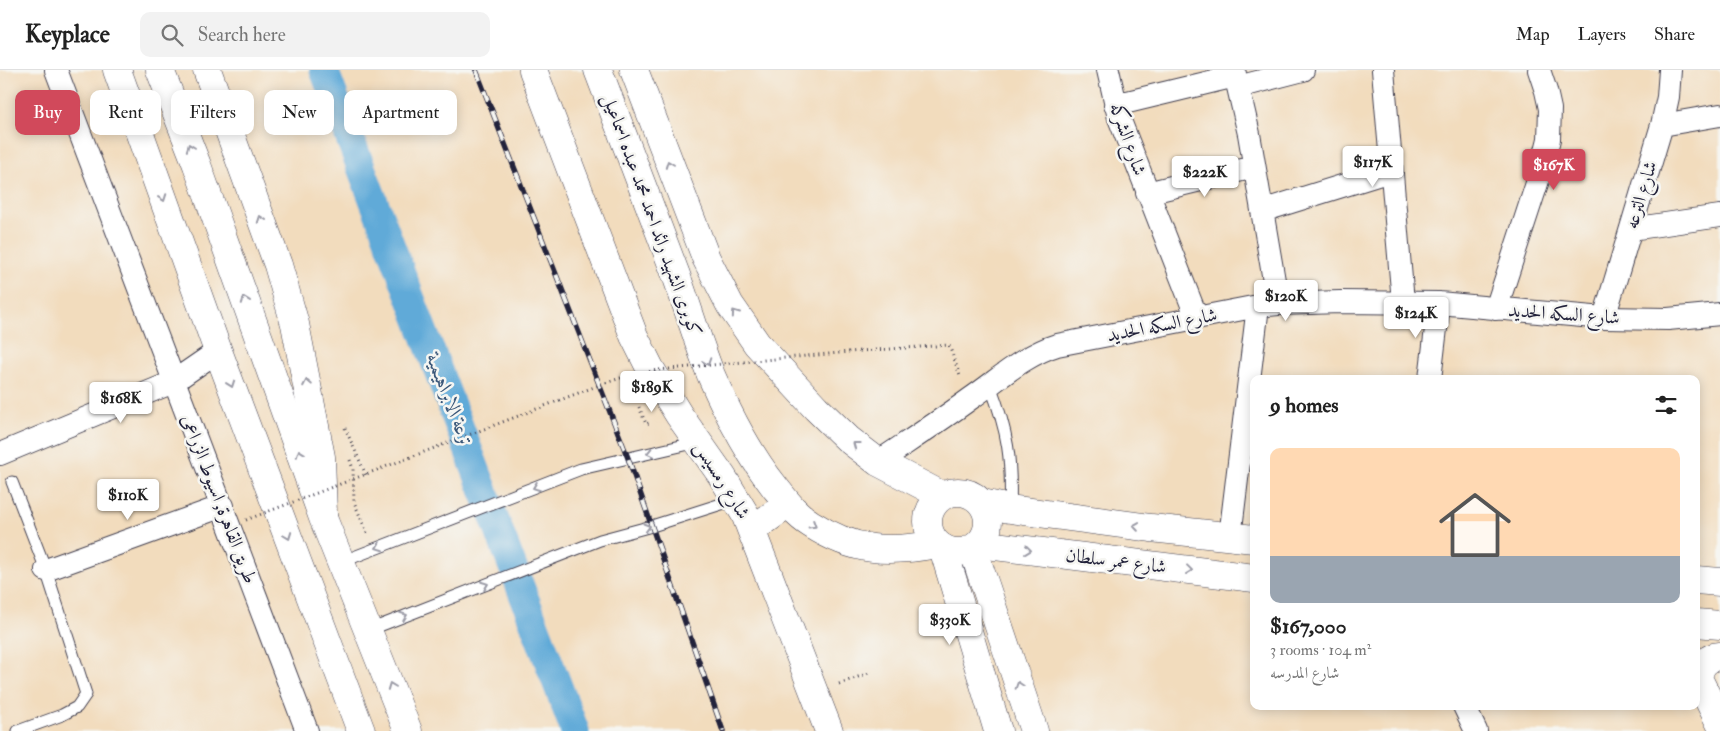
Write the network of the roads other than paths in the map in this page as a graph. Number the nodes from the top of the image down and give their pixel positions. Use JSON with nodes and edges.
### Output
{"nodes":[{"id":1,"x":56,"y":70,"type":"edge"},
{"id":2,"x":117,"y":70,"type":"edge"},
{"id":3,"x":160,"y":70,"type":"edge"},
{"id":4,"x":207,"y":70,"type":"edge"},
{"id":5,"x":533,"y":70,"type":"edge"},
{"id":6,"x":598,"y":70,"type":"edge"},
{"id":7,"x":634,"y":70,"type":"edge"},
{"id":8,"x":1108,"y":70,"type":"edge"},
{"id":9,"x":1303,"y":70,"type":"edge"},
{"id":10,"x":1383,"y":70,"type":"edge"},
{"id":11,"x":1539,"y":70,"type":"edge"},
{"id":12,"x":1670,"y":70,"type":"edge"},
{"id":13,"x":1236,"y":78,"type":"edge"},
{"id":14,"x":1115,"y":105,"type":"junction"},
{"id":15,"x":1720,"y":115,"type":"edge"},
{"id":16,"x":1662,"y":126,"type":"junction"},
{"id":17,"x":1254,"y":166,"type":"junction"},
{"id":18,"x":1390,"y":171,"type":"junction"},
{"id":19,"x":1147,"y":193,"type":"junction"},
{"id":20,"x":1262,"y":211,"type":"junction"},
{"id":21,"x":1720,"y":216,"type":"edge"},
{"id":22,"x":1631,"y":230,"type":"junction"},
{"id":23,"x":1403,"y":302,"type":"junction"},
{"id":24,"x":1439,"y":303,"type":"junction"},
{"id":25,"x":1268,"y":305,"type":"junction"},
{"id":26,"x":1496,"y":309,"type":"junction"},
{"id":27,"x":1720,"y":314,"type":"edge"},
{"id":28,"x":1197,"y":318,"type":"junction"},
{"id":29,"x":1604,"y":318,"type":"junction"},
{"id":30,"x":218,"y":351,"type":"junction"},
{"id":31,"x":1260,"y":375,"type":"edge"},
{"id":32,"x":1430,"y":375,"type":"edge"},
{"id":33,"x":174,"y":382,"type":"junction"},
{"id":34,"x":990,"y":385,"type":"junction"},
{"id":35,"x":698,"y":442,"type":"junction"},
{"id":36,"x":0,"y":454,"type":"edge"},
{"id":37,"x":878,"y":462,"type":"junction"},
{"id":38,"x":1250,"y":466,"type":"edge"},
{"id":39,"x":12,"y":482,"type":"dead end"},
{"id":40,"x":943,"y":496,"type":"junction"},
{"id":41,"x":737,"y":499,"type":"junction"},
{"id":42,"x":982,"y":503,"type":"junction"},
{"id":43,"x":788,"y":504,"type":"junction"},
{"id":44,"x":223,"y":506,"type":"junction"},
{"id":45,"x":1010,"y":509,"type":"junction"},
{"id":46,"x":324,"y":518,"type":"junction"},
{"id":47,"x":752,"y":530,"type":"junction"},
{"id":48,"x":1242,"y":538,"type":"edge"},
{"id":49,"x":940,"y":546,"type":"junction"},
{"id":50,"x":976,"y":547,"type":"junction"},
{"id":51,"x":341,"y":562,"type":"junction"},
{"id":52,"x":46,"y":570,"type":"junction"},
{"id":53,"x":1250,"y":578,"type":"edge"},
{"id":54,"x":1700,"y":580,"type":"edge"},
{"id":55,"x":1720,"y":582,"type":"edge"},
{"id":56,"x":369,"y":630,"type":"junction"},
{"id":57,"x":1720,"y":656,"type":"edge"},
{"id":58,"x":1700,"y":669,"type":"edge"},
{"id":59,"x":1700,"y":682,"type":"edge"},
{"id":60,"x":1720,"y":723,"type":"edge"},
{"id":61,"x":18,"y":731,"type":"edge"},
{"id":62,"x":308,"y":731,"type":"edge"},
{"id":63,"x":361,"y":731,"type":"edge"},
{"id":64,"x":408,"y":731,"type":"edge"},
{"id":65,"x":829,"y":731,"type":"edge"},
{"id":66,"x":998,"y":731,"type":"edge"},
{"id":67,"x":1034,"y":731,"type":"edge"}],
"edges":[{"from":1,"to":33,"type":"street","name":"طريق القاهرة, اسيوط الزراعى"},
{"from":2,"to":30,"type":"main road","one_way":true},
{"from":46,"to":3,"type":"main road","one_way":true},
{"from":46,"to":4,"type":"main road","one_way":true},
{"from":5,"to":35,"type":"main road","name":"شارع رمسيس"},
{"from":6,"to":43,"type":"main road","name":"كوبرى الشهيد رائد احمد محمد عبده اسماعيل","one_way":true},
{"from":37,"to":7,"type":"main road","name":"كوبرى الشهيد رائد احمد محمد عبده اسماعيل","one_way":true},
{"from":8,"to":14,"type":"street","name":"شارع الشركه"},
{"from":9,"to":13,"type":"street"},
{"from":10,"to":18,"type":"street"},
{"from":11,"to":26,"type":"street"},
{"from":12,"to":16,"type":"street","name":"شارع الترعه"},
{"from":13,"to":14,"type":"street"},
{"from":13,"to":17,"type":"street"},
{"from":14,"to":19,"type":"street","name":"شارع الشركه"},
{"from":15,"to":16,"type":"street"},
{"from":16,"to":22,"type":"street","name":"شارع الترعه"},
{"from":17,"to":19,"type":"street"},
{"from":17,"to":20,"type":"street"},
{"from":18,"to":20,"type":"street"},
{"from":18,"to":23,"type":"street"},
{"from":19,"to":28,"type":"street","name":"شارع الشركه"},
{"from":20,"to":25,"type":"street"},
{"from":21,"to":22,"type":"street"},
{"from":22,"to":29,"type":"street","name":"شارع الترعه"},
{"from":23,"to":24,"type":"street","name":"شارع السكه الحديد"},
{"from":23,"to":25,"type":"street","name":"شارع السكه الحديد"},
{"from":24,"to":26,"type":"street","name":"شارع السكه الحديد"},
{"from":24,"to":32,"type":"street"},
{"from":25,"to":28,"type":"street","name":"شارع السكه الحديد"},
{"from":25,"to":31,"type":"street"},
{"from":26,"to":29,"type":"street","name":"شارع السكه الحديد"},
{"from":27,"to":29,"type":"street","name":"شارع السكه الحديد"},
{"from":28,"to":34,"type":"street","name":"شارع السكه الحديد"},
{"from":30,"to":33,"type":"street"},
{"from":30,"to":63,"type":"main road","one_way":true},
{"from":33,"to":36,"type":"street"},
{"from":33,"to":44,"type":"street","name":"طريق القاهرة, اسيوط الزراعى"},
{"from":34,"to":37,"type":"street","name":"شارع السكه الحديد"},
{"from":34,"to":45,"type":"lane"},
{"from":35,"to":41,"type":"main road","name":"شارع رمسيس"},
{"from":35,"to":51,"type":"lane","one_way":true},
{"from":37,"to":40,"type":"main road","name":"كوبرى الشهيد رائد احمد محمد عبده اسماعيل"},
{"from":38,"to":48,"type":"street"},
{"from":39,"to":52,"type":"lane"},
{"from":40,"to":42,"type":"main road"},
{"from":40,"to":49,"type":"main road"},
{"from":41,"to":47,"type":"main road","name":"شارع رمسيس"},
{"from":56,"to":41,"type":"lane","one_way":true},
{"from":42,"to":45,"type":"main road","name":"شارع عمر سلطان"},
{"from":42,"to":50,"type":"main road"},
{"from":43,"to":47,"type":"main road"},
{"from":43,"to":49,"type":"main road","name":"كوبرى الشهيد رائد احمد محمد عبده اسماعيل","one_way":true},
{"from":44,"to":52,"type":"street"},
{"from":44,"to":62,"type":"street","name":"طريق القاهرة, اسيوط الزراعى"},
{"from":48,"to":45,"type":"main road","name":"شارع عمر سلطان","one_way":true},
{"from":46,"to":51,"type":"main road"},
{"from":47,"to":65,"type":"main road","name":"شارع رمسيس"},
{"from":49,"to":50,"type":"main road"},
{"from":49,"to":66,"type":"main road"},
{"from":50,"to":53,"type":"main road","name":"شارع عمر سلطان","one_way":true},
{"from":67,"to":50,"type":"main road","one_way":true},
{"from":51,"to":56,"type":"main road"},
{"from":52,"to":61,"type":"lane"},
{"from":54,"to":55,"type":"main road"},
{"from":64,"to":56,"type":"main road","one_way":true},
{"from":57,"to":58,"type":"main road"},
{"from":59,"to":60,"type":"main road"}]}
